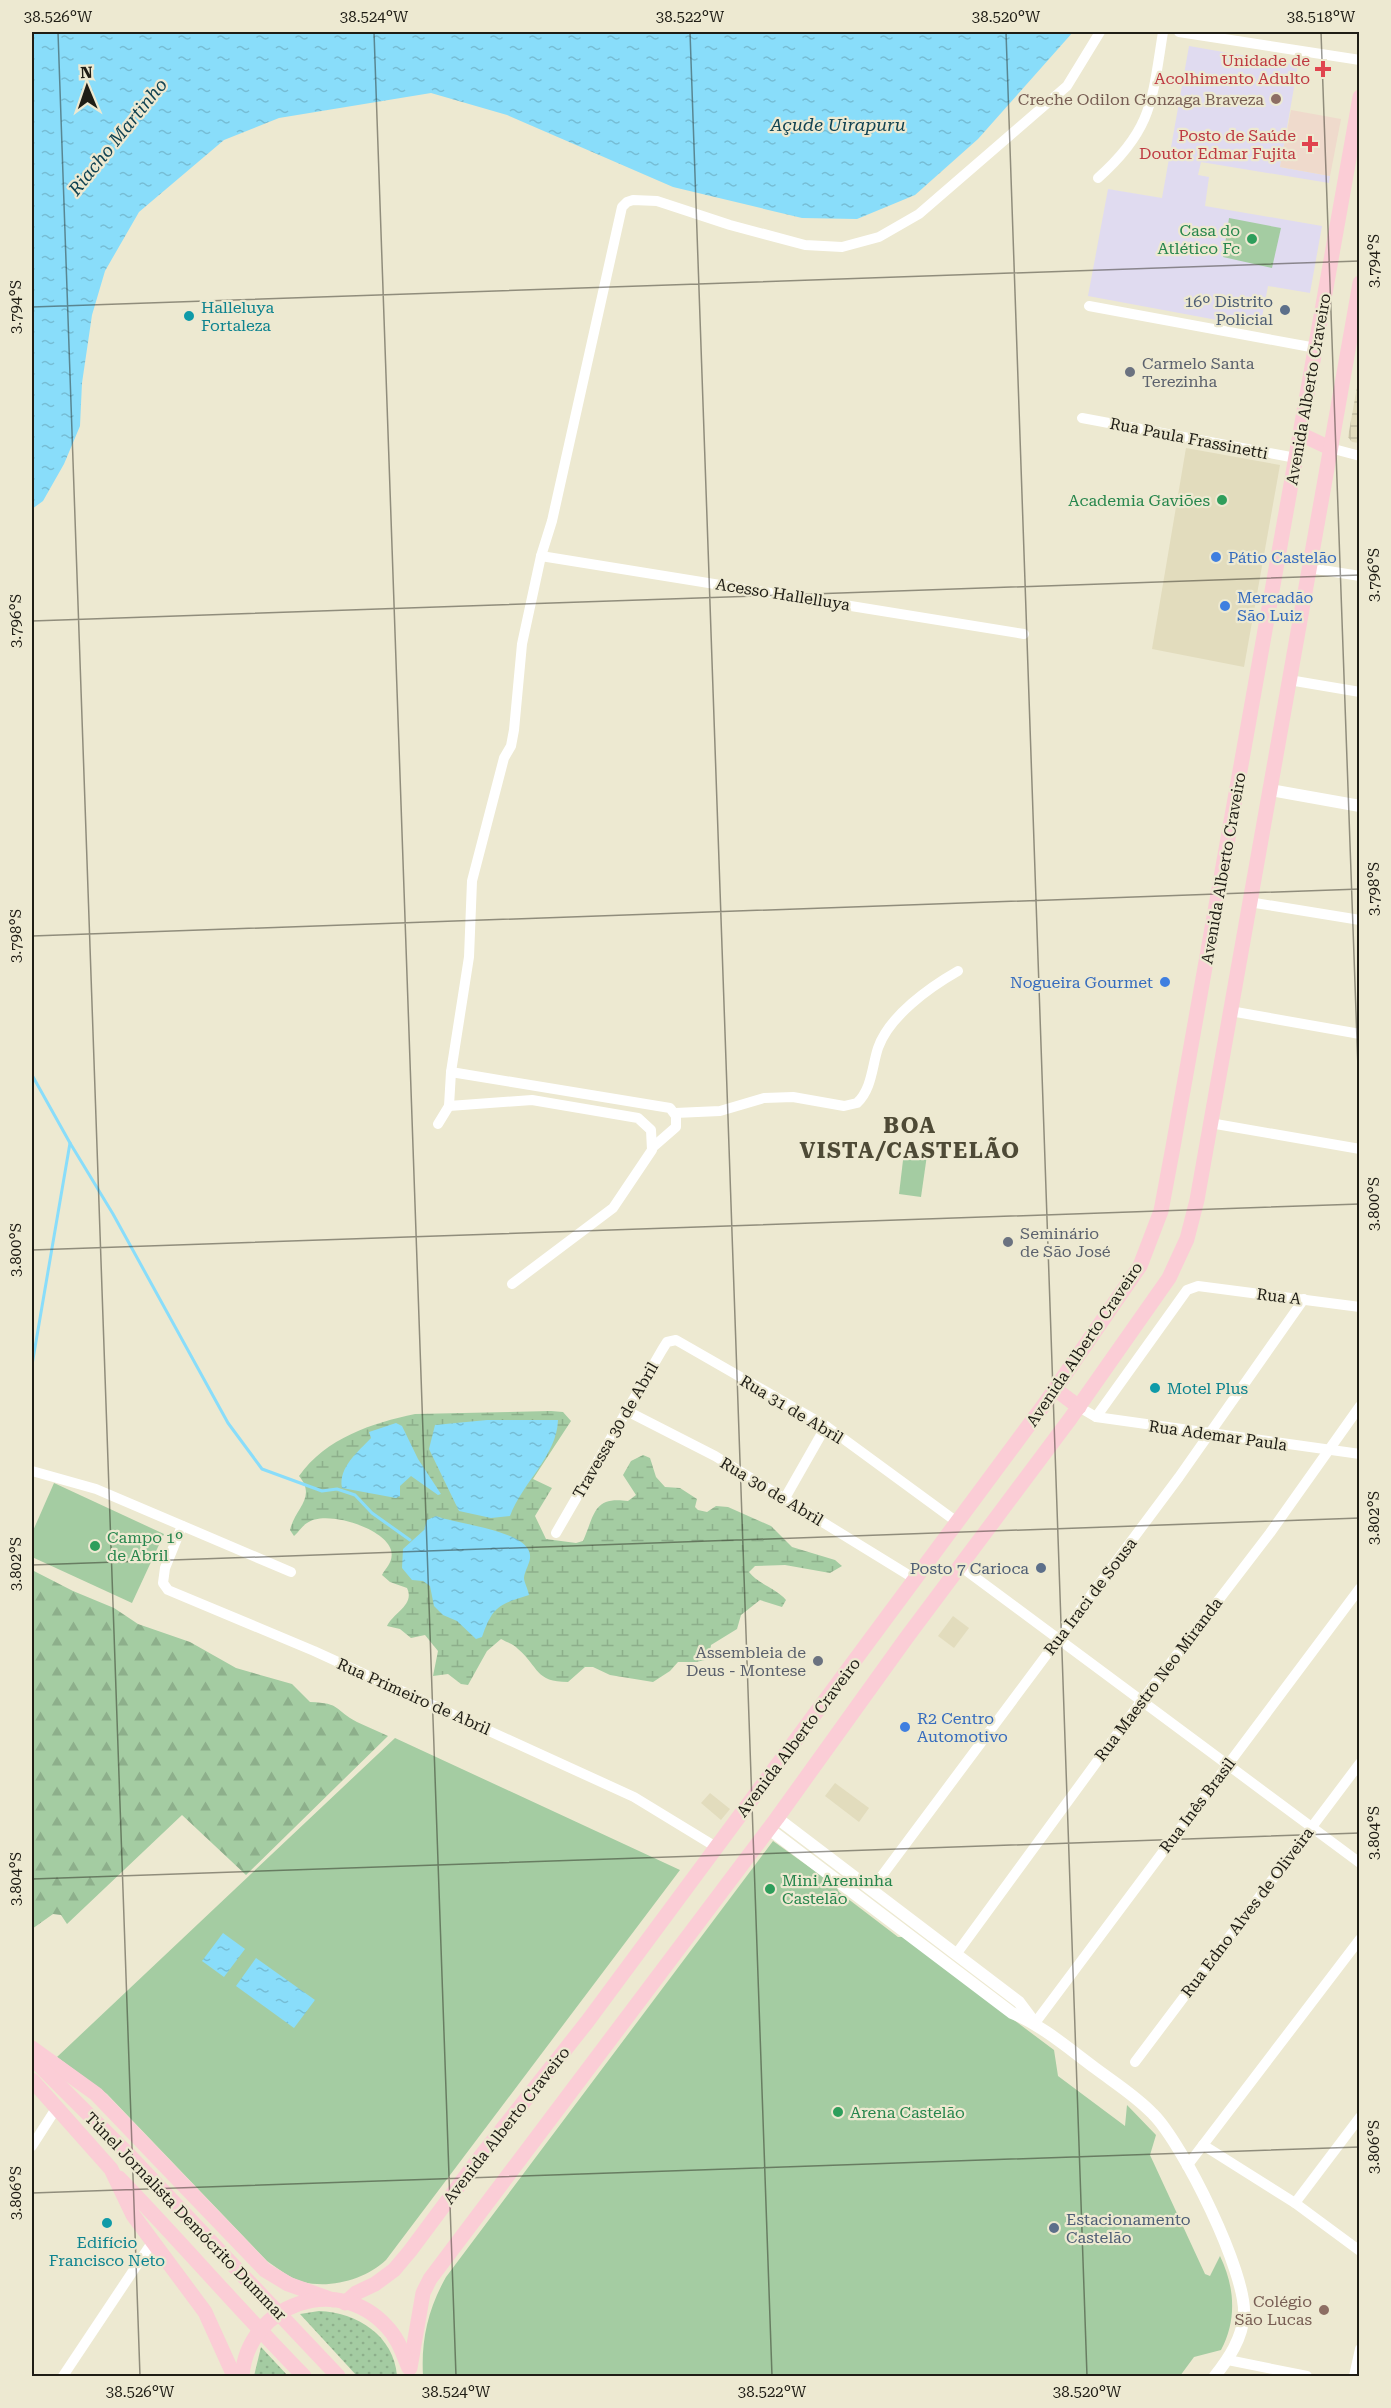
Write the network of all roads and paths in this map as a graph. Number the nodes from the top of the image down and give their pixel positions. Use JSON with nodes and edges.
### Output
{"nodes":[{"id":1,"x":1100,"y":32,"type":"edge"},
{"id":2,"x":1163,"y":32,"type":"edge"},
{"id":3,"x":1179,"y":32,"type":"edge"},
{"id":4,"x":1359,"y":60,"type":"edge"},
{"id":5,"x":1359,"y":97,"type":"edge"},
{"id":6,"x":1098,"y":178,"type":"dead end"},
{"id":7,"x":1359,"y":283,"type":"edge"},
{"id":8,"x":1089,"y":306,"type":"dead end"},
{"id":9,"x":1355,"y":338,"type":"edge"},
{"id":10,"x":1316,"y":348,"type":"junction"},
{"id":11,"x":1082,"y":418,"type":"dead end"},
{"id":12,"x":1300,"y":434,"type":"junction"},
{"id":13,"x":1330,"y":447,"type":"junction"},
{"id":14,"x":1359,"y":456,"type":"edge"},
{"id":15,"x":1296,"y":458,"type":"junction"},
{"id":16,"x":541,"y":556,"type":"junction"},
{"id":17,"x":1310,"y":568,"type":"junction"},
{"id":18,"x":1359,"y":576,"type":"edge"},
{"id":19,"x":1024,"y":634,"type":"dead end"},
{"id":20,"x":1289,"y":680,"type":"junction"},
{"id":21,"x":1359,"y":692,"type":"edge"},
{"id":22,"x":1270,"y":790,"type":"junction"},
{"id":23,"x":1359,"y":806,"type":"edge"},
{"id":24,"x":1250,"y":902,"type":"junction"},
{"id":25,"x":1359,"y":920,"type":"edge"},
{"id":26,"x":958,"y":971,"type":"dead end"},
{"id":27,"x":1230,"y":1011,"type":"junction"},
{"id":28,"x":1359,"y":1034,"type":"edge"},
{"id":29,"x":451,"y":1072,"type":"junction"},
{"id":30,"x":449,"y":1106,"type":"junction"},
{"id":31,"x":675,"y":1113,"type":"junction"},
{"id":32,"x":1210,"y":1123,"type":"junction"},
{"id":33,"x":438,"y":1124,"type":"dead end"},
{"id":34,"x":653,"y":1147,"type":"junction"},
{"id":35,"x":1359,"y":1149,"type":"edge"},
{"id":36,"x":512,"y":1284,"type":"dead end"},
{"id":37,"x":1304,"y":1299,"type":"junction"},
{"id":38,"x":1359,"y":1307,"type":"edge"},
{"id":39,"x":682,"y":1343,"type":"joint"},
{"id":40,"x":1055,"y":1389,"type":"junction"},
{"id":41,"x":1359,"y":1406,"type":"edge"},
{"id":42,"x":1079,"y":1407,"type":"junction"},
{"id":43,"x":625,"y":1410,"type":"junction"},
{"id":44,"x":1096,"y":1418,"type":"junction"},
{"id":45,"x":826,"y":1426,"type":"junction"},
{"id":46,"x":1210,"y":1435,"type":"junction"},
{"id":47,"x":1329,"y":1450,"type":"junction"},
{"id":48,"x":1359,"y":1454,"type":"edge"},
{"id":49,"x":32,"y":1471,"type":"edge"},
{"id":50,"x":785,"y":1498,"type":"junction"},
{"id":51,"x":957,"y":1522,"type":"junction"},
{"id":52,"x":182,"y":1526,"type":"junction"},
{"id":53,"x":556,"y":1533,"type":"dead end"},
{"id":54,"x":960,"y":1566,"type":"junction"},
{"id":55,"x":291,"y":1572,"type":"dead end"},
{"id":56,"x":915,"y":1579,"type":"junction"},
{"id":57,"x":1359,"y":1587,"type":"edge"},
{"id":58,"x":1057,"y":1639,"type":"junction"},
{"id":59,"x":1142,"y":1700,"type":"junction"},
{"id":60,"x":1359,"y":1763,"type":"edge"},
{"id":61,"x":1227,"y":1765,"type":"junction"},
{"id":62,"x":772,"y":1823,"type":"junction"},
{"id":63,"x":1311,"y":1828,"type":"junction"},
{"id":64,"x":716,"y":1847,"type":"junction"},
{"id":65,"x":1359,"y":1863,"type":"edge"},
{"id":66,"x":872,"y":1889,"type":"junction"},
{"id":67,"x":1359,"y":1939,"type":"edge"},
{"id":68,"x":957,"y":1953,"type":"junction"},
{"id":69,"x":1035,"y":2023,"type":"junction"},
{"id":70,"x":32,"y":2048,"type":"edge"},
{"id":71,"x":32,"y":2058,"type":"edge"},
{"id":72,"x":1135,"y":2062,"type":"dead end"},
{"id":73,"x":32,"y":2080,"type":"edge"},
{"id":74,"x":57,"y":2107,"type":"junction"},
{"id":75,"x":1359,"y":2117,"type":"edge"},
{"id":76,"x":1203,"y":2145,"type":"junction"},
{"id":77,"x":32,"y":2146,"type":"edge"},
{"id":78,"x":1187,"y":2166,"type":"junction"},
{"id":79,"x":111,"y":2169,"type":"junction"},
{"id":80,"x":1294,"y":2203,"type":"junction"},
{"id":81,"x":153,"y":2241,"type":"junction"},
{"id":82,"x":1359,"y":2251,"type":"edge"},
{"id":83,"x":339,"y":2302,"type":"junction"},
{"id":84,"x":1359,"y":2349,"type":"edge"},
{"id":85,"x":1228,"y":2360,"type":"junction"},
{"id":86,"x":410,"y":2372,"type":"edge"},
{"id":87,"x":63,"y":2376,"type":"edge"},
{"id":88,"x":234,"y":2376,"type":"edge"},
{"id":89,"x":242,"y":2376,"type":"edge"},
{"id":90,"x":304,"y":2376,"type":"edge"},
{"id":91,"x":338,"y":2376,"type":"edge"},
{"id":92,"x":1215,"y":2376,"type":"edge"},
{"id":93,"x":1307,"y":2376,"type":"edge"},
{"id":94,"x":1354,"y":2376,"type":"edge"}],
"edges":[{"from":1,"to":16,"type":"street"},
{"from":2,"to":6,"type":"street"},
{"from":3,"to":4,"type":"street"},
{"from":5,"to":10,"type":"main road","name":"Avenida Alberto Craveiro"},
{"from":7,"to":9,"type":"main road","name":"Avenida Alberto Craveiro"},
{"from":8,"to":10,"type":"street"},
{"from":9,"to":13,"type":"main road","name":"Avenida Alberto Craveiro"},
{"from":10,"to":12,"type":"main road","name":"Avenida Alberto Craveiro"},
{"from":11,"to":15,"type":"street","name":"Rua Paula Frassinetti"},
{"from":12,"to":13,"type":"main road"},
{"from":12,"to":15,"type":"main road","name":"Avenida Alberto Craveiro"},
{"from":13,"to":14,"type":"street"},
{"from":13,"to":17,"type":"main road","name":"Avenida Alberto Craveiro"},
{"from":15,"to":40,"type":"main road","name":"Avenida Alberto Craveiro"},
{"from":16,"to":19,"type":"street","name":"Acesso Hallelluya"},
{"from":16,"to":29,"type":"street"},
{"from":17,"to":18,"type":"street"},
{"from":17,"to":20,"type":"main road","name":"Avenida Alberto Craveiro"},
{"from":20,"to":21,"type":"street"},
{"from":20,"to":22,"type":"main road","name":"Avenida Alberto Craveiro"},
{"from":22,"to":23,"type":"street"},
{"from":22,"to":24,"type":"main road","name":"Avenida Alberto Craveiro"},
{"from":24,"to":25,"type":"street"},
{"from":24,"to":27,"type":"main road","name":"Avenida Alberto Craveiro"},
{"from":26,"to":31,"type":"street"},
{"from":27,"to":28,"type":"street"},
{"from":27,"to":32,"type":"main road","name":"Avenida Alberto Craveiro"},
{"from":29,"to":30,"type":"street"},
{"from":29,"to":31,"type":"street"},
{"from":30,"to":33,"type":"street"},
{"from":30,"to":34,"type":"street"},
{"from":31,"to":34,"type":"street"},
{"from":32,"to":35,"type":"street"},
{"from":32,"to":42,"type":"main road","name":"Avenida Alberto Craveiro"},
{"from":34,"to":36,"type":"street"},
{"from":37,"to":38,"type":"street","name":"Rua A"},
{"from":37,"to":44,"type":"street","name":"Rua A"},
{"from":37,"to":46,"type":"street","name":"Rua Iraci de Sousa"},
{"from":39,"to":43,"type":"street","name":"Travessa 30 de Abril"},
{"from":39,"to":45,"type":"street","name":"Rua 31 de Abril"},
{"from":40,"to":42,"type":"main road"},
{"from":40,"to":51,"type":"main road","name":"Avenida Alberto Craveiro"},
{"from":41,"to":47,"type":"street","name":"Rua Maestro Neo Miranda"},
{"from":42,"to":44,"type":"street","name":"Rua Ademar Paula"},
{"from":42,"to":54,"type":"main road","name":"Avenida Alberto Craveiro"},
{"from":43,"to":50,"type":"street","name":"Rua 30 de Abril"},
{"from":43,"to":53,"type":"street","name":"Travessa 30 de Abril"},
{"from":44,"to":46,"type":"street","name":"Rua Ademar Paula"},
{"from":45,"to":50,"type":"street"},
{"from":45,"to":51,"type":"street","name":"Rua 31 de Abril"},
{"from":46,"to":47,"type":"street","name":"Rua Ademar Paula"},
{"from":46,"to":58,"type":"street","name":"Rua Iraci de Sousa"},
{"from":47,"to":48,"type":"street","name":"Rua Ademar Paula"},
{"from":47,"to":59,"type":"street","name":"Rua Maestro Neo Miranda"},
{"from":49,"to":52,"type":"street"},
{"from":50,"to":56,"type":"street","name":"Rua 30 de Abril"},
{"from":51,"to":56,"type":"main road","name":"Avenida Alberto Craveiro"},
{"from":52,"to":55,"type":"street"},
{"from":52,"to":64,"type":"street","name":"Rua Primeiro de Abril"},
{"from":54,"to":58,"type":"street"},
{"from":54,"to":62,"type":"main road","name":"Avenida Alberto Craveiro"},
{"from":56,"to":64,"type":"main road","name":"Avenida Alberto Craveiro"},
{"from":57,"to":61,"type":"street","name":"Rua Inês Brasil"},
{"from":58,"to":59,"type":"street"},
{"from":58,"to":66,"type":"street","name":"Rua Iraci de Sousa"},
{"from":59,"to":61,"type":"street"},
{"from":59,"to":68,"type":"street","name":"Rua Maestro Neo Miranda"},
{"from":60,"to":63,"type":"street","name":"Rua Edno Alves de Oliveira"},
{"from":61,"to":63,"type":"street"},
{"from":61,"to":69,"type":"street","name":"Rua Inês Brasil"},
{"from":62,"to":66,"type":"street"},
{"from":62,"to":69,"type":"street"},
{"from":62,"to":86,"type":"main road","name":"Avenida Alberto Craveiro"},
{"from":63,"to":65,"type":"street"},
{"from":63,"to":72,"type":"street","name":"Rua Edno Alves de Oliveira"},
{"from":64,"to":83,"type":"main road","name":"Avenida Alberto Craveiro"},
{"from":66,"to":68,"type":"street"},
{"from":67,"to":76,"type":"street"},
{"from":68,"to":69,"type":"street"},
{"from":69,"to":78,"type":"street"},
{"from":70,"to":83,"type":"main road"},
{"from":71,"to":91,"type":"main road","name":"Túnel Jornalista Demócrito Dummar"},
{"from":73,"to":74,"type":"main road"},
{"from":74,"to":77,"type":"street"},
{"from":74,"to":79,"type":"main road"},
{"from":75,"to":80,"type":"street"},
{"from":76,"to":78,"type":"street"},
{"from":76,"to":80,"type":"street"},
{"from":78,"to":85,"type":"street"},
{"from":79,"to":81,"type":"main road"},
{"from":79,"to":90,"type":"main road","name":"Túnel Jornalista Demócrito Dummar"},
{"from":80,"to":82,"type":"street"},
{"from":81,"to":87,"type":"street"},
{"from":81,"to":88,"type":"main road"},
{"from":83,"to":86,"type":"main road"},
{"from":83,"to":89,"type":"main road"},
{"from":84,"to":94,"type":"street"},
{"from":85,"to":92,"type":"street"},
{"from":85,"to":93,"type":"street"}]}
